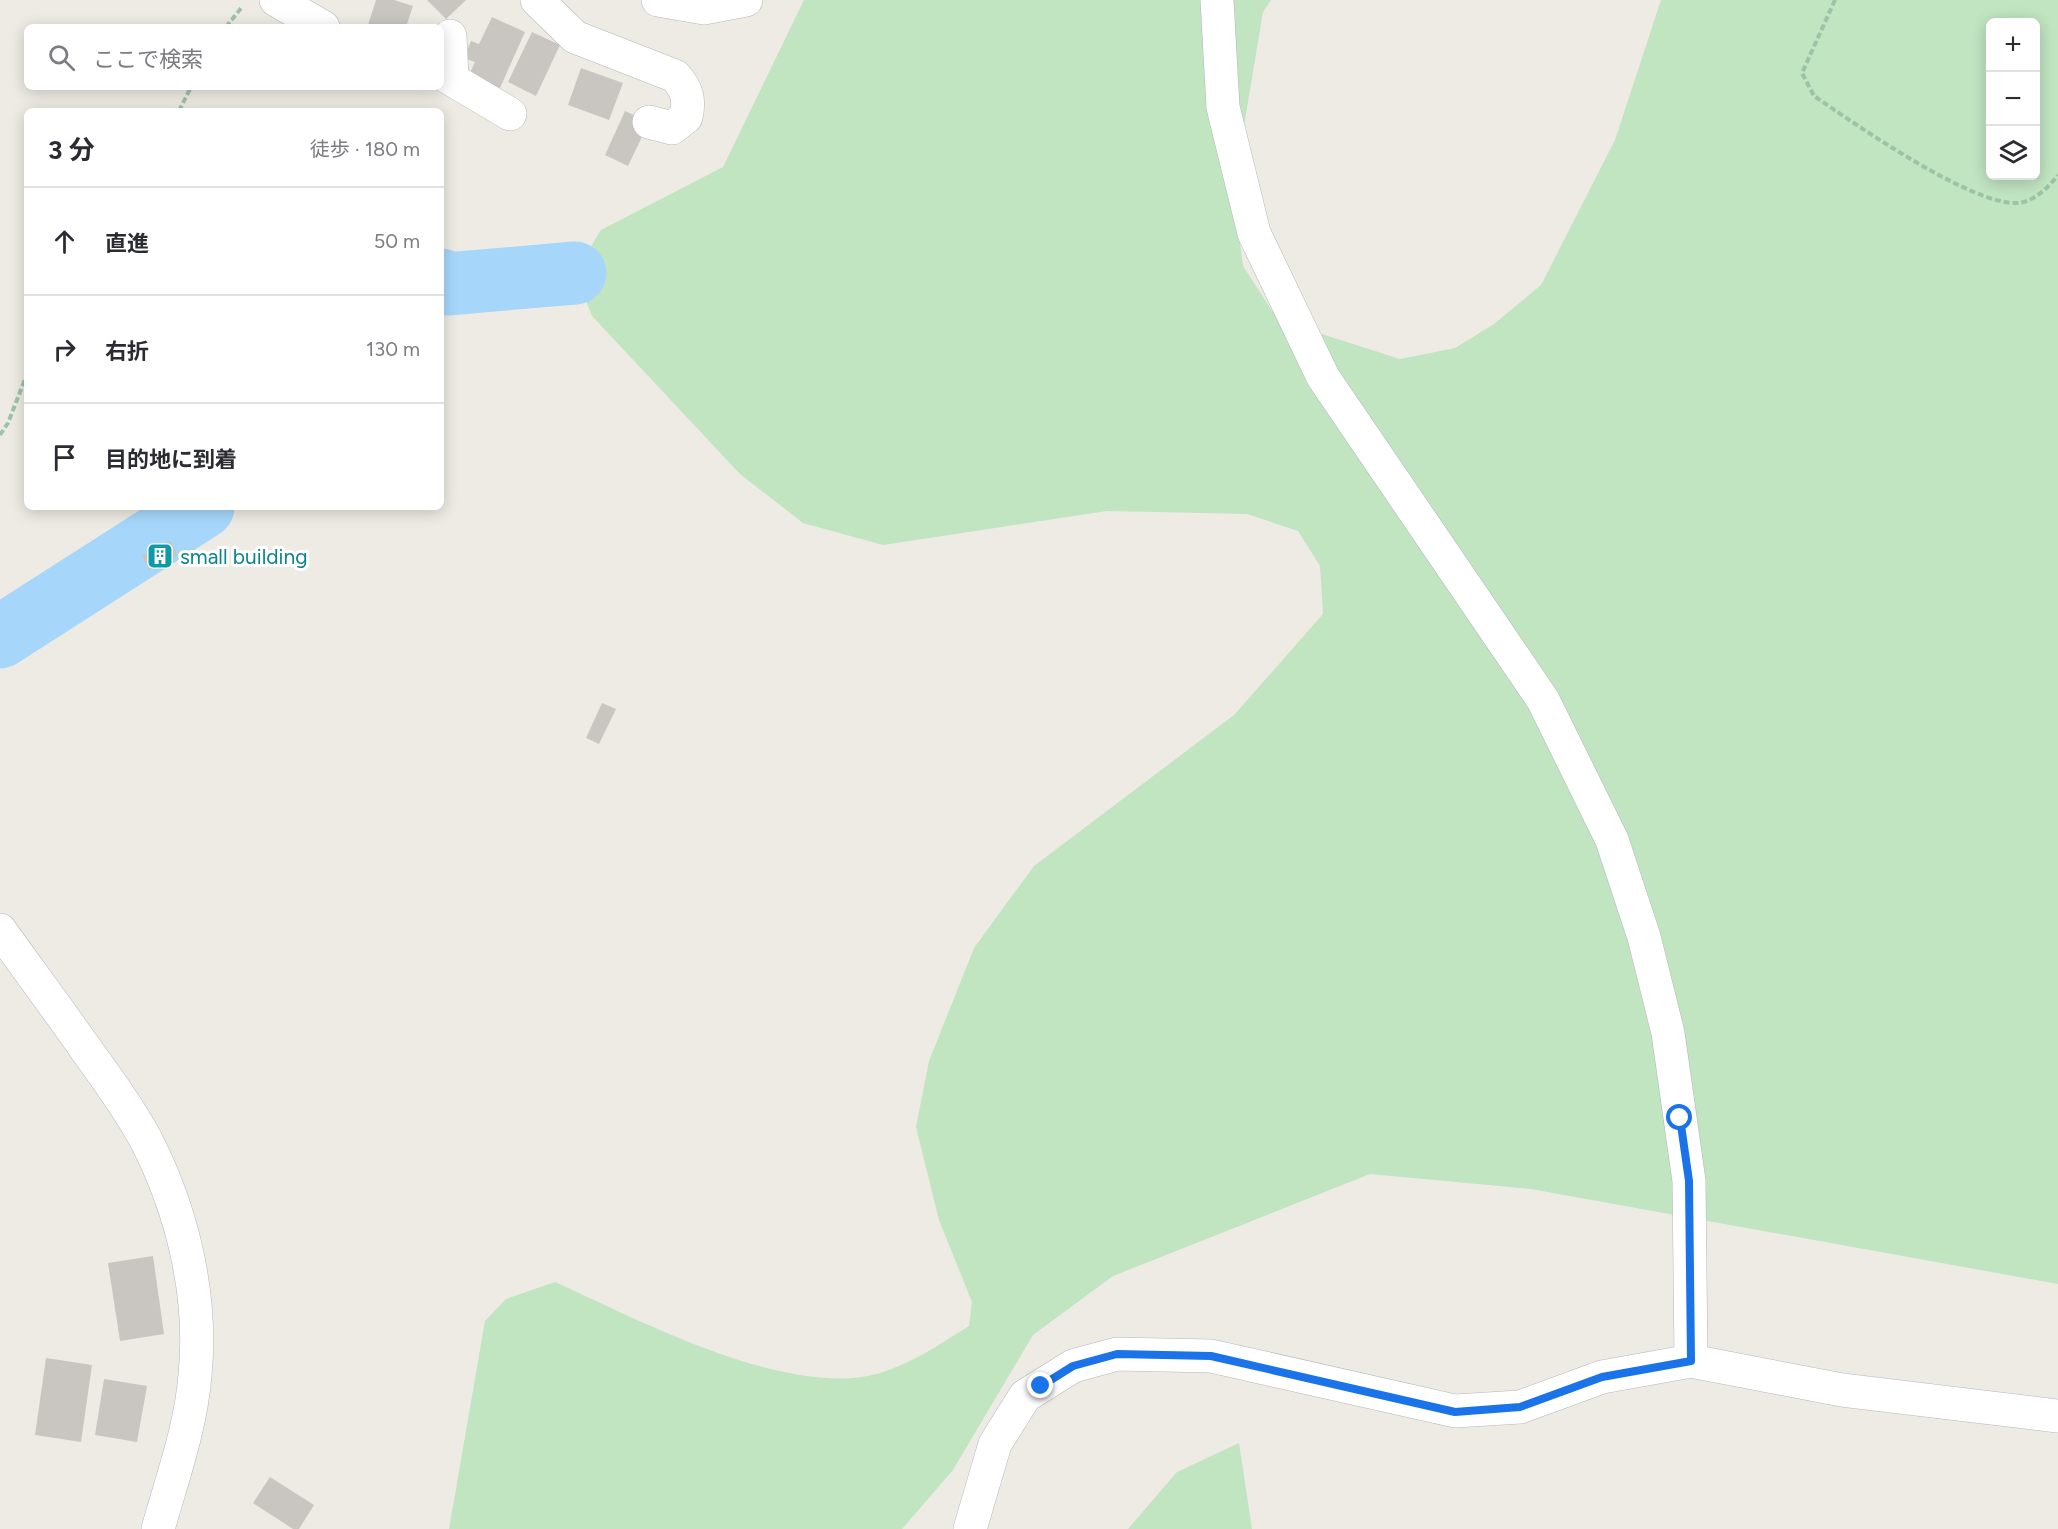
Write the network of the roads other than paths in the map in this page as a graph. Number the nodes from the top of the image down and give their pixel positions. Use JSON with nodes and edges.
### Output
{"nodes":[{"id":1,"x":276,"y":0,"type":"edge"},
{"id":2,"x":537,"y":0,"type":"edge"},
{"id":3,"x":658,"y":0,"type":"edge"},
{"id":4,"x":746,"y":0,"type":"edge"},
{"id":5,"x":1216,"y":0,"type":"edge"},
{"id":6,"x":318,"y":24,"type":"edge"},
{"id":7,"x":450,"y":36,"type":"dead end"},
{"id":8,"x":446,"y":75,"type":"edge"},
{"id":9,"x":510,"y":114,"type":"dead end"},
{"id":10,"x":649,"y":122,"type":"dead end"},
{"id":11,"x":0,"y":930,"type":"edge"},
{"id":12,"x":1691,"y":1361,"type":"junction"},
{"id":13,"x":2058,"y":1416,"type":"edge"},
{"id":14,"x":158,"y":1529,"type":"edge"},
{"id":15,"x":970,"y":1529,"type":"edge"}],
"edges":[{"from":1,"to":6,"type":"street"},
{"from":2,"to":10,"type":"street"},
{"from":3,"to":4,"type":"street"},
{"from":5,"to":12,"type":"street"},
{"from":7,"to":8,"type":"street"},
{"from":8,"to":9,"type":"street"},
{"from":11,"to":14,"type":"street"},
{"from":12,"to":13,"type":"street"},
{"from":12,"to":15,"type":"street"}]}
